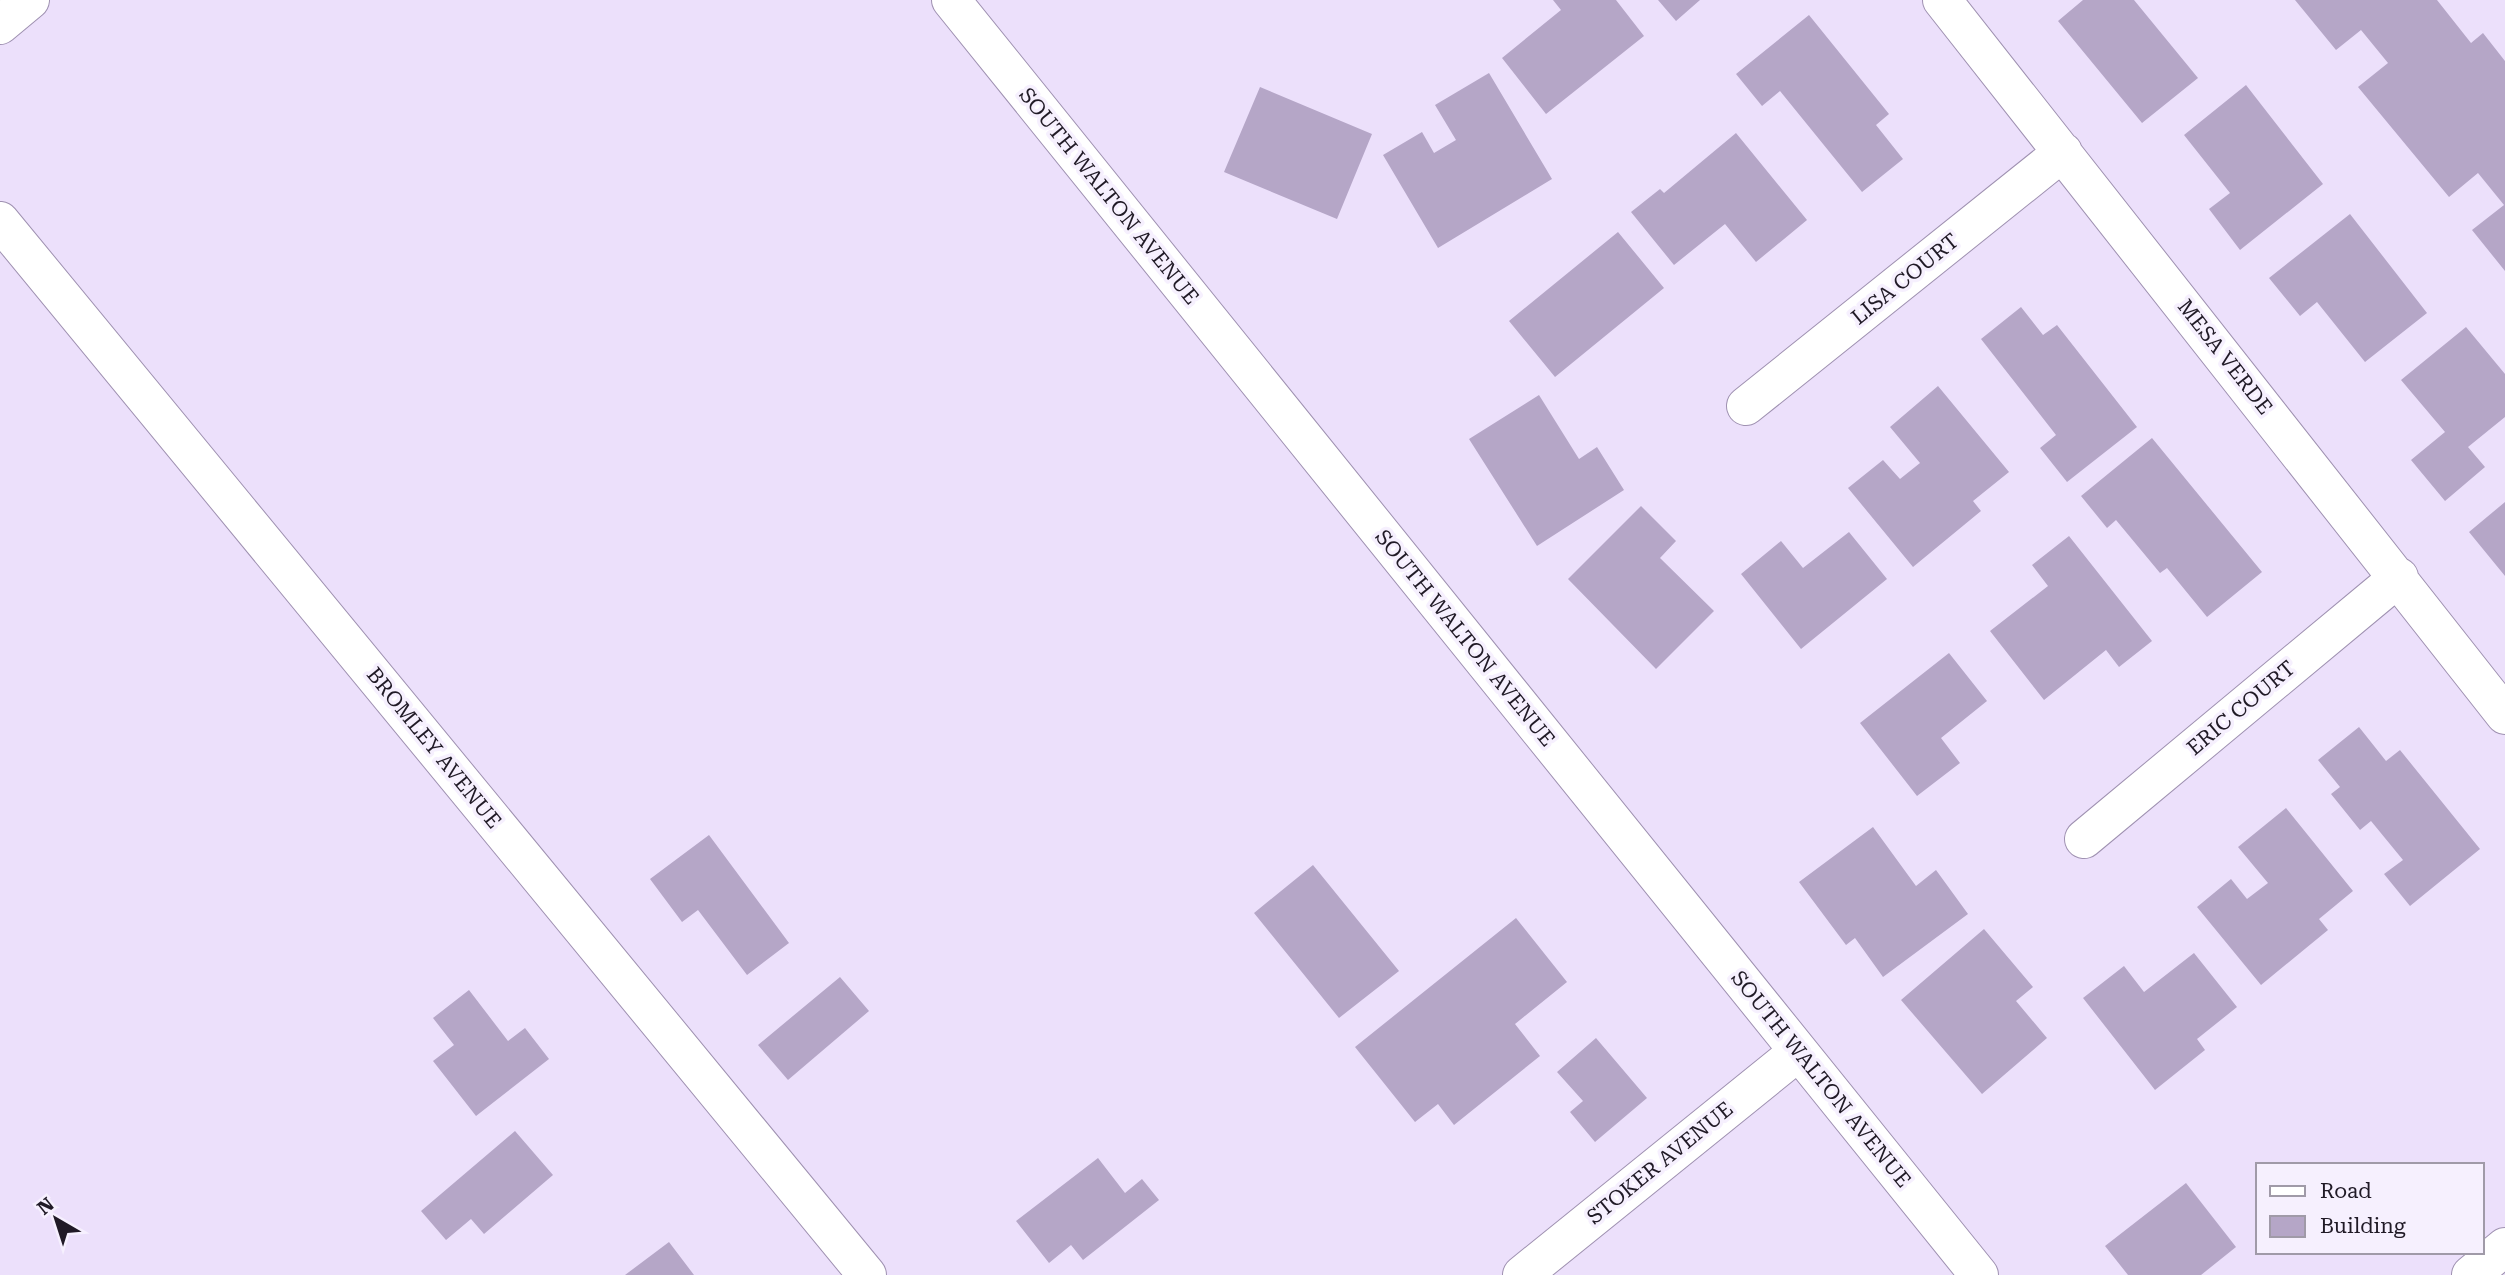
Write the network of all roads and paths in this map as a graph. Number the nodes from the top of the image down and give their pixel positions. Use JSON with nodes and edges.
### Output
{"nodes":[{"id":1,"x":30,"y":0,"type":"edge"},
{"id":2,"x":951,"y":0,"type":"edge"},
{"id":3,"x":1942,"y":0,"type":"edge"},
{"id":4,"x":0,"y":25,"type":"edge"},
{"id":5,"x":2063,"y":152,"type":"junction"},
{"id":6,"x":0,"y":221,"type":"edge"},
{"id":7,"x":1746,"y":407,"type":"dead end"},
{"id":8,"x":2399,"y":577,"type":"junction"},
{"id":9,"x":2505,"y":715,"type":"edge"},
{"id":10,"x":2084,"y":839,"type":"dead end"},
{"id":11,"x":1798,"y":1052,"type":"junction"},
{"id":12,"x":2505,"y":1247,"type":"edge"},
{"id":13,"x":867,"y":1275,"type":"edge"},
{"id":14,"x":1522,"y":1275,"type":"edge"},
{"id":15,"x":1979,"y":1275,"type":"edge"},
{"id":16,"x":2471,"y":1275,"type":"edge"}],
"edges":[{"from":1,"to":4,"type":"street"},
{"from":2,"to":11,"type":"street","name":"SOUTH WALTON AVENUE"},
{"from":3,"to":5,"type":"street","name":"MESA VERDE"},
{"from":5,"to":7,"type":"street","name":"LISA COURT"},
{"from":5,"to":8,"type":"street","name":"MESA VERDE"},
{"from":6,"to":13,"type":"street","name":"BROMLEY AVENUE"},
{"from":8,"to":9,"type":"street","name":"MESA VERDE"},
{"from":8,"to":10,"type":"street","name":"ERIC COURT"},
{"from":11,"to":14,"type":"street","name":"STOKER AVENUE"},
{"from":11,"to":15,"type":"street","name":"SOUTH WALTON AVENUE"},
{"from":12,"to":16,"type":"street"}]}
